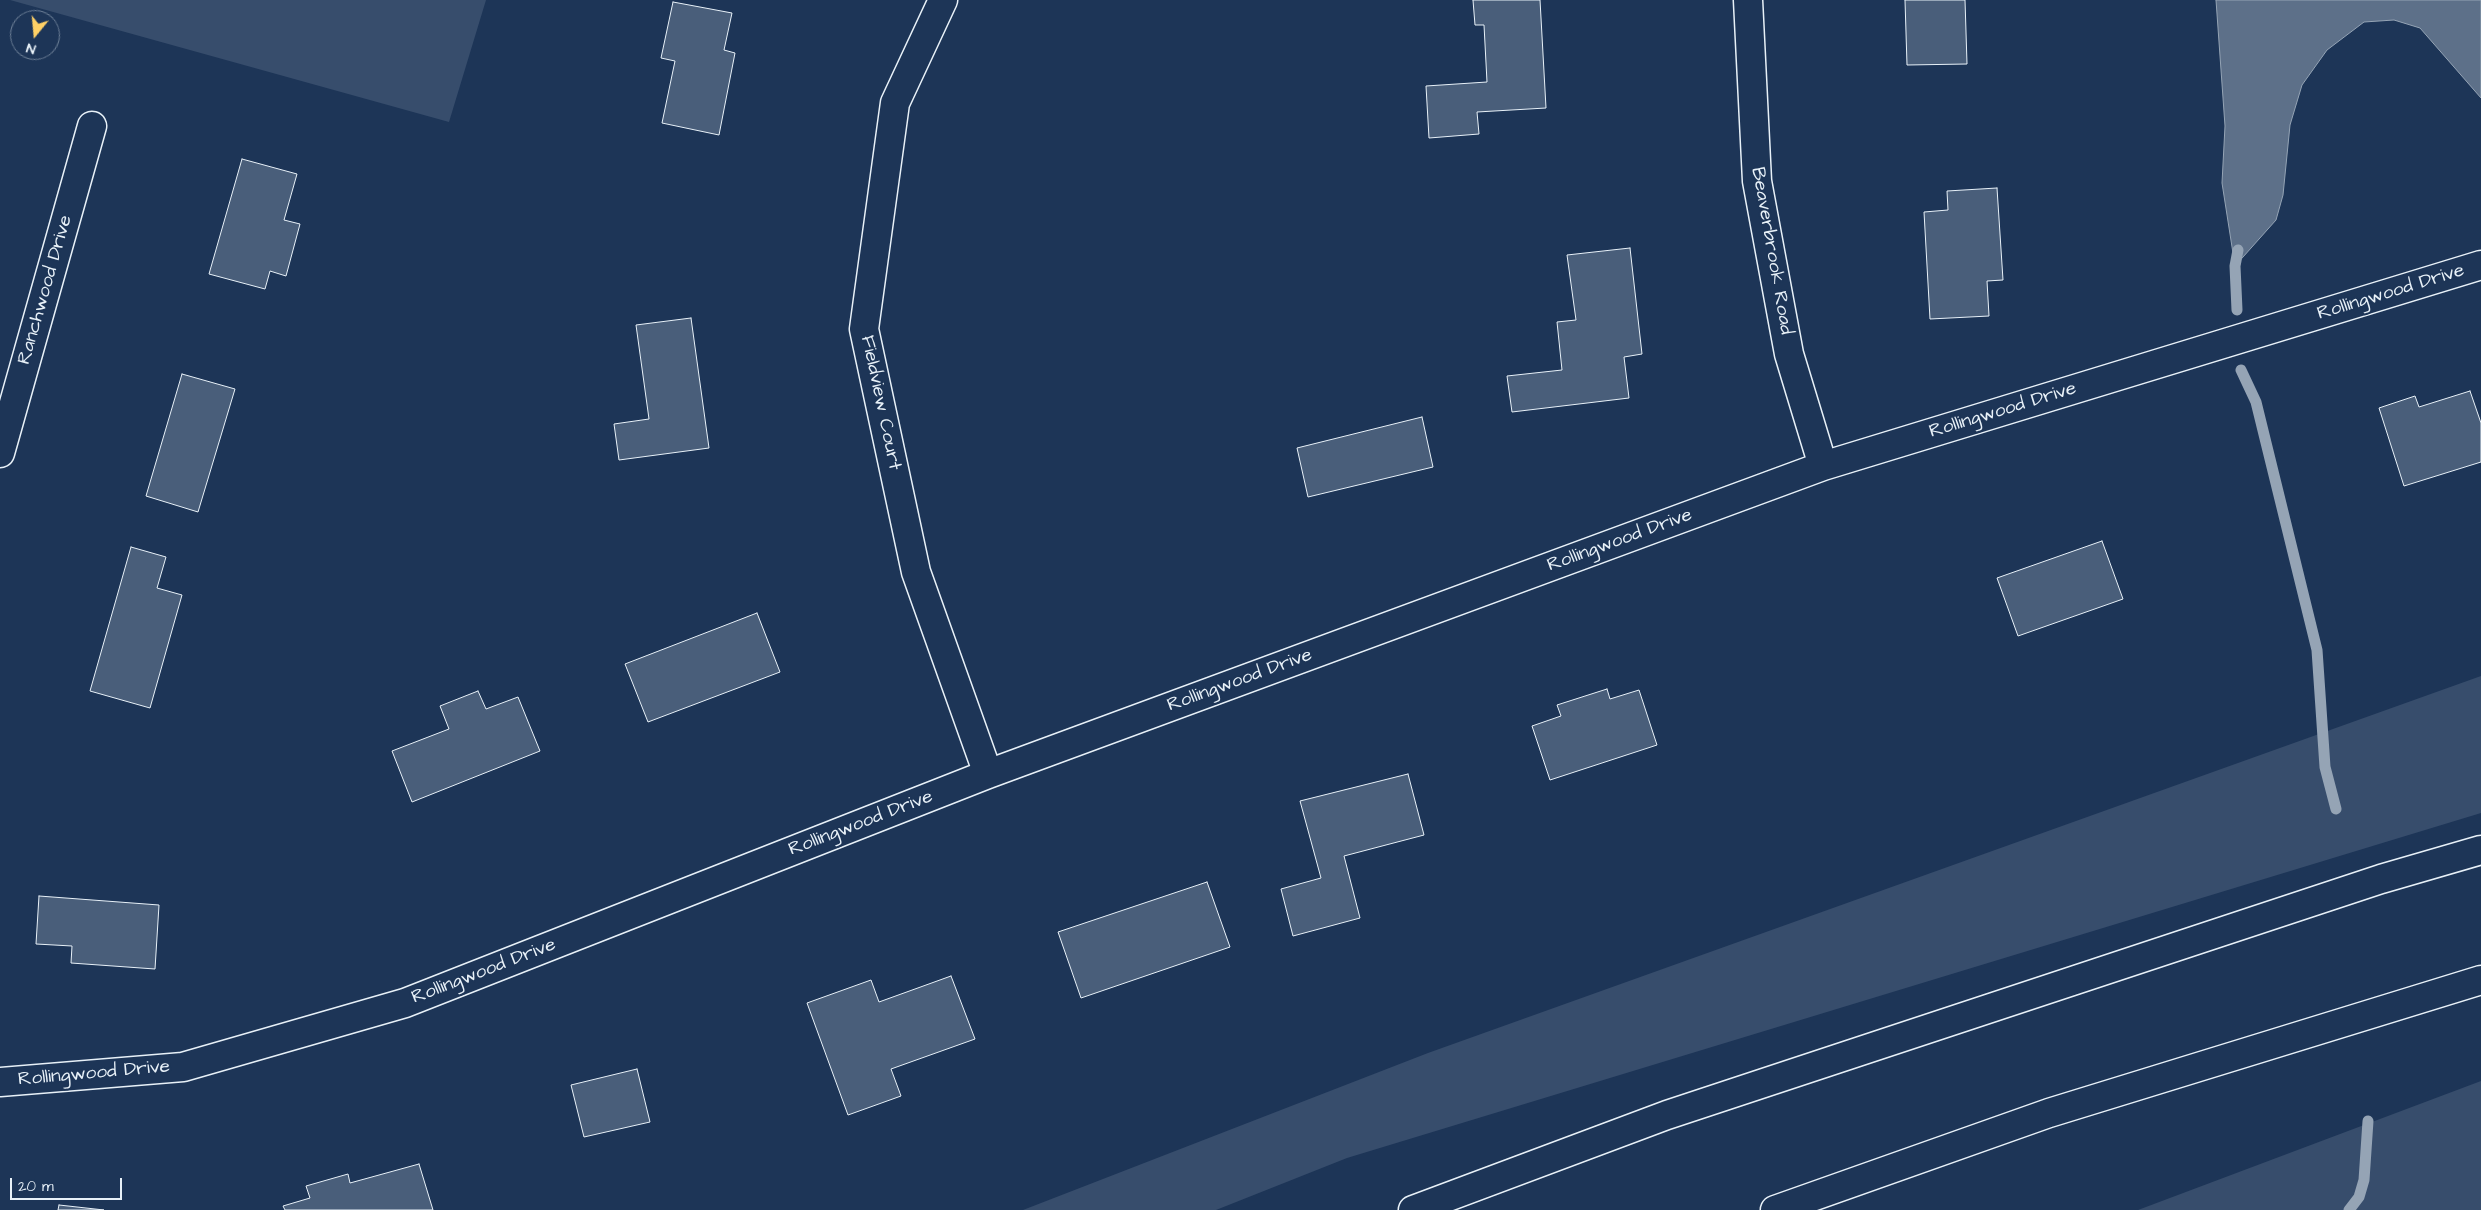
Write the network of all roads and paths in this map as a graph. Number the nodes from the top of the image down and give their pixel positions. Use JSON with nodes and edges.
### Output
{"nodes":[{"id":1,"x":942,"y":0,"type":"edge"},
{"id":2,"x":1748,"y":0,"type":"edge"},
{"id":3,"x":92,"y":126,"type":"dead end"},
{"id":4,"x":2481,"y":265,"type":"edge"},
{"id":5,"x":0,"y":453,"type":"edge"},
{"id":6,"x":1823,"y":466,"type":"junction"},
{"id":7,"x":988,"y":774,"type":"junction"},
{"id":8,"x":2481,"y":850,"type":"edge"},
{"id":9,"x":2481,"y":980,"type":"edge"},
{"id":10,"x":0,"y":1082,"type":"edge"},
{"id":11,"x":1413,"y":1210,"type":"edge"},
{"id":12,"x":1775,"y":1210,"type":"edge"}],
"edges":[{"from":1,"to":7,"type":"main road","name":"Fieldview Court"},
{"from":2,"to":6,"type":"main road","name":"Beaverbrook Road"},
{"from":3,"to":5,"type":"main road","name":"Ranchwood Drive"},
{"from":4,"to":6,"type":"main road","name":"Rollingwood Drive"},
{"from":6,"to":7,"type":"main road","name":"Rollingwood Drive"},
{"from":7,"to":10,"type":"main road","name":"Rollingwood Drive"},
{"from":8,"to":11,"type":"main road"},
{"from":9,"to":12,"type":"main road"}]}
